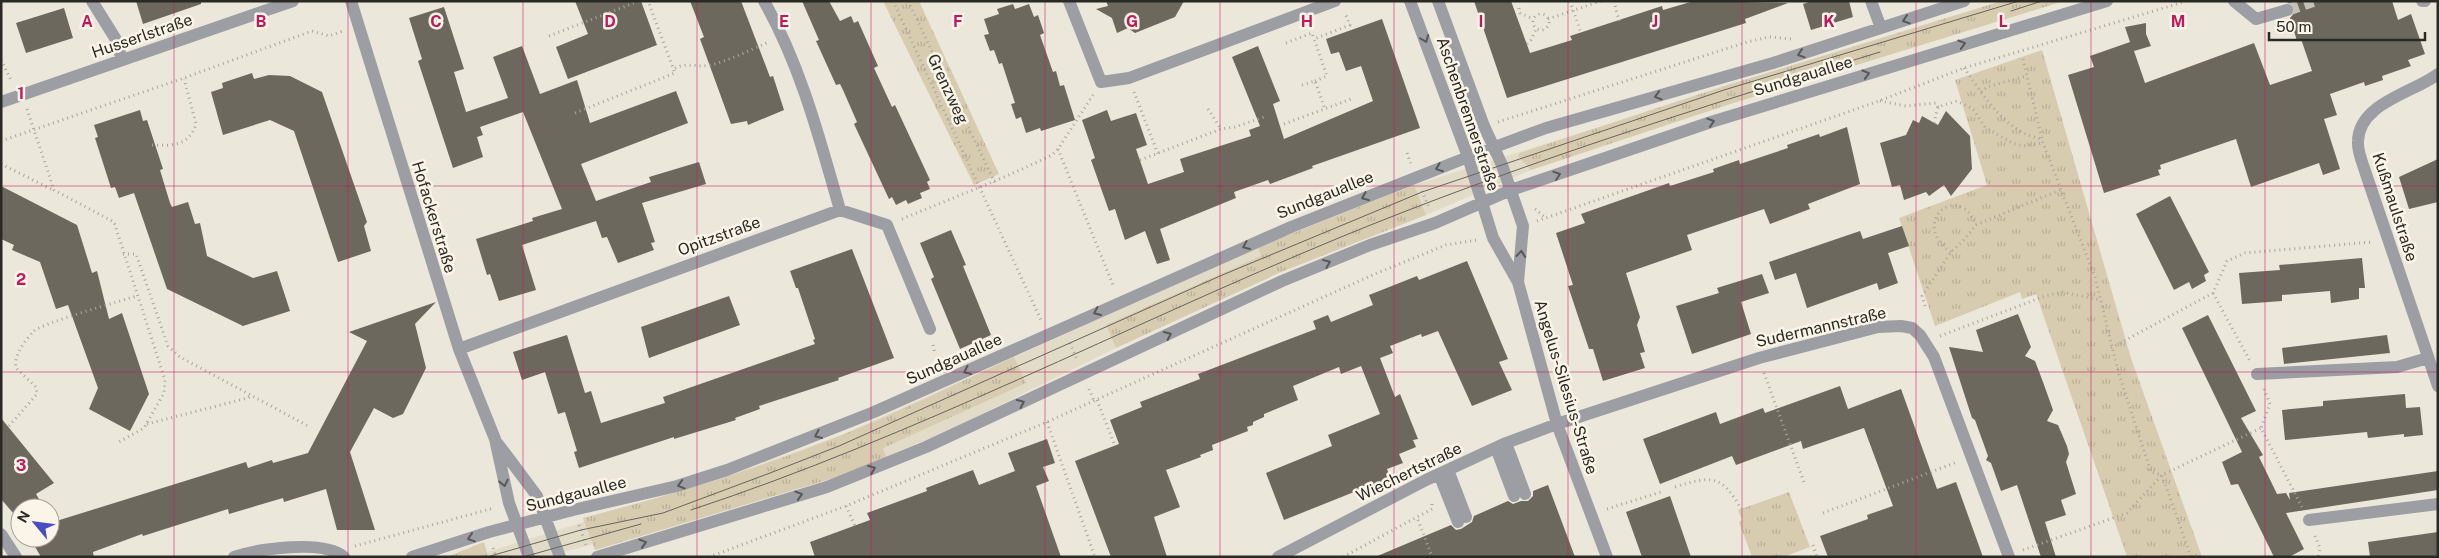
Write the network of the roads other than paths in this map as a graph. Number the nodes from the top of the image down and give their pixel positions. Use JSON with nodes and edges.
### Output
{"nodes":[{"id":1,"x":92,"y":1,"type":"edge"},
{"id":2,"x":293,"y":1,"type":"edge"},
{"id":3,"x":351,"y":1,"type":"edge"},
{"id":4,"x":764,"y":1,"type":"edge"},
{"id":5,"x":1070,"y":1,"type":"edge"},
{"id":6,"x":1410,"y":1,"type":"edge"},
{"id":7,"x":1438,"y":1,"type":"edge"},
{"id":8,"x":1871,"y":1,"type":"edge"},
{"id":9,"x":1964,"y":1,"type":"edge"},
{"id":10,"x":2107,"y":1,"type":"edge"},
{"id":11,"x":2237,"y":2,"type":"edge"},
{"id":12,"x":1339,"y":5,"type":"edge"},
{"id":13,"x":2287,"y":10,"type":"tunnel mouth"},
{"id":14,"x":1881,"y":28,"type":"junction"},
{"id":15,"x":122,"y":59,"type":"junction"},
{"id":16,"x":2438,"y":74,"type":"edge"},
{"id":17,"x":1,"y":102,"type":"edge"},
{"id":18,"x":1494,"y":147,"type":"junction"},
{"id":19,"x":1468,"y":157,"type":"junction"},
{"id":20,"x":1511,"y":190,"type":"junction"},
{"id":21,"x":1482,"y":203,"type":"junction"},
{"id":22,"x":840,"y":210,"type":"junction"},
{"id":23,"x":1493,"y":238,"type":"joint"},
{"id":24,"x":1518,"y":282,"type":"junction"},
{"id":25,"x":930,"y":329,"type":"dead end"},
{"id":26,"x":459,"y":349,"type":"junction"},
{"id":27,"x":2428,"y":358,"type":"junction"},
{"id":28,"x":2257,"y":374,"type":"road end"},
{"id":29,"x":2438,"y":386,"type":"edge"},
{"id":30,"x":1557,"y":424,"type":"junction"},
{"id":31,"x":495,"y":439,"type":"junction"},
{"id":32,"x":1501,"y":446,"type":"junction"},
{"id":33,"x":1444,"y":472,"type":"junction"},
{"id":34,"x":1520,"y":495,"type":"dead end"},
{"id":35,"x":2438,"y":504,"type":"edge"},
{"id":36,"x":546,"y":519,"type":"junction"},
{"id":37,"x":1462,"y":520,"type":"dead end"},
{"id":38,"x":2309,"y":520,"type":"road end"},
{"id":39,"x":518,"y":525,"type":"junction"},
{"id":40,"x":1,"y":534,"type":"edge"},
{"id":41,"x":527,"y":551,"type":"edge"},
{"id":42,"x":340,"y":554,"type":"edge"},
{"id":43,"x":2009,"y":556,"type":"edge"},
{"id":44,"x":16,"y":557,"type":"edge"},
{"id":45,"x":234,"y":557,"type":"edge"},
{"id":46,"x":412,"y":557,"type":"edge"},
{"id":47,"x":560,"y":557,"type":"edge"},
{"id":48,"x":596,"y":557,"type":"edge"},
{"id":49,"x":1278,"y":557,"type":"edge"},
{"id":50,"x":1607,"y":557,"type":"edge"}],
"edges":[{"from":1,"to":15,"type":"street"},
{"from":2,"to":15,"type":"street","name":"Husserlstraße"},
{"from":3,"to":26,"type":"street","name":"Hofackerstraße"},
{"from":4,"to":22,"type":"street"},
{"from":5,"to":12,"type":"street"},
{"from":6,"to":19,"type":"street","name":"Aschenbrennerstraße","one_way":true},
{"from":7,"to":18,"type":"street","name":"Aschenbrennerstraße"},
{"from":8,"to":14,"type":"street"},
{"from":9,"to":14,"type":"street","name":"Sundgauallee","one_way":true},
{"from":20,"to":10,"type":"street","name":"Sundgauallee","one_way":true},
{"from":11,"to":13,"type":"street"},
{"from":14,"to":18,"type":"street","name":"Sundgauallee","one_way":true},
{"from":15,"to":17,"type":"street","name":"Husserlstraße"},
{"from":16,"to":27,"type":"street","name":"Kußmaulstraße"},
{"from":18,"to":19,"type":"street","name":"Sundgauallee"},
{"from":18,"to":20,"type":"street"},
{"from":19,"to":21,"type":"street","name":"Aschenbrennerstraße"},
{"from":19,"to":36,"type":"street","name":"Sundgauallee","one_way":true},
{"from":20,"to":21,"type":"street","name":"Sundgauallee"},
{"from":24,"to":20,"type":"street","name":"Angelus-Silesius-Straße","one_way":true},
{"from":21,"to":23,"type":"street","name":"Aschenbrennerstraße"},
{"from":48,"to":21,"type":"street","name":"Sundgauallee","one_way":true},
{"from":22,"to":25,"type":"street"},
{"from":22,"to":26,"type":"street","name":"Opitzstraße"},
{"from":23,"to":24,"type":"street","name":"Angelus-Silesius-Straße"},
{"from":24,"to":30,"type":"street","name":"Angelus-Silesius-Straße"},
{"from":26,"to":31,"type":"street","name":"Hofackerstraße"},
{"from":27,"to":28,"type":"street"},
{"from":27,"to":29,"type":"street","name":"Kußmaulstraße"},
{"from":30,"to":32,"type":"street","name":"Wiechertstraße"},
{"from":30,"to":43,"type":"street","name":"Sudermannstraße"},
{"from":30,"to":50,"type":"street","name":"Angelus-Silesius-Straße"},
{"from":31,"to":36,"type":"street","name":"Hofackerstraße"},
{"from":31,"to":39,"type":"street","name":"Hofackerstraße","one_way":true},
{"from":32,"to":33,"type":"street","name":"Wiechertstraße"},
{"from":32,"to":34,"type":"street"},
{"from":33,"to":37,"type":"street"},
{"from":33,"to":49,"type":"street","name":"Wiechertstraße"},
{"from":35,"to":38,"type":"street"},
{"from":36,"to":39,"type":"street","name":"Sundgauallee"},
{"from":36,"to":47,"type":"street","name":"Hofackerstraße"},
{"from":39,"to":41,"type":"street","name":"Hofackerstraße"},
{"from":39,"to":46,"type":"street","name":"Sundgauallee","one_way":true},
{"from":40,"to":44,"type":"street"},
{"from":42,"to":45,"type":"street"}]}
